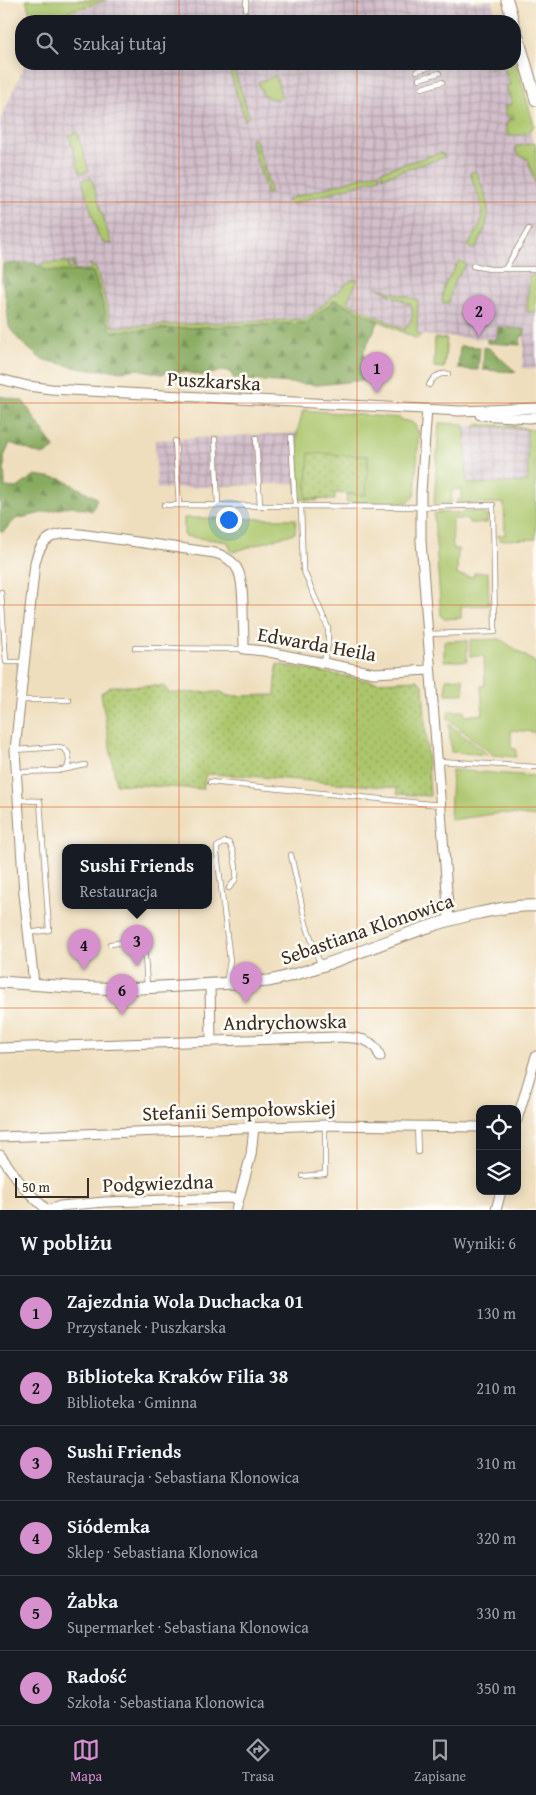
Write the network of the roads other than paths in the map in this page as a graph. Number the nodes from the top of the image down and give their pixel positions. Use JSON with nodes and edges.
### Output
{"nodes":[{"id":1,"x":246,"y":0,"type":"edge"},
{"id":2,"x":507,"y":0,"type":"edge"},
{"id":3,"x":246,"y":9,"type":"dead end"},
{"id":4,"x":511,"y":15,"type":"edge"},
{"id":5,"x":521,"y":48,"type":"edge"},
{"id":6,"x":439,"y":73,"type":"dead end"},
{"id":7,"x":419,"y":79,"type":"dead end"},
{"id":8,"x":442,"y":82,"type":"dead end"},
{"id":9,"x":422,"y":88,"type":"dead end"},
{"id":10,"x":536,"y":100,"type":"edge"},
{"id":11,"x":529,"y":230,"type":"dead end"},
{"id":12,"x":473,"y":266,"type":"dead end"},
{"id":13,"x":505,"y":269,"type":"junction"},
{"id":14,"x":536,"y":269,"type":"edge"},
{"id":15,"x":448,"y":374,"type":"dead end"},
{"id":16,"x":0,"y":379,"type":"edge"},
{"id":17,"x":429,"y":385,"type":"dead end"},
{"id":18,"x":536,"y":408,"type":"edge"},
{"id":19,"x":426,"y":409,"type":"junction"},
{"id":20,"x":460,"y":411,"type":"junction"},
{"id":21,"x":534,"y":419,"type":"edge"},
{"id":22,"x":291,"y":437,"type":"dead end"},
{"id":23,"x":256,"y":438,"type":"dead end"},
{"id":24,"x":215,"y":439,"type":"dead end"},
{"id":25,"x":176,"y":441,"type":"dead end"},
{"id":26,"x":164,"y":505,"type":"dead end"},
{"id":27,"x":179,"y":505,"type":"junction"},
{"id":28,"x":218,"y":505,"type":"junction"},
{"id":29,"x":260,"y":506,"type":"junction"},
{"id":30,"x":295,"y":506,"type":"junction"},
{"id":31,"x":301,"y":506,"type":"junction"},
{"id":32,"x":420,"y":507,"type":"junction"},
{"id":33,"x":1,"y":592,"type":"edge"},
{"id":34,"x":427,"y":634,"type":"junction"},
{"id":35,"x":135,"y":648,"type":"dead end"},
{"id":36,"x":244,"y":649,"type":"junction"},
{"id":37,"x":25,"y":662,"type":"junction"},
{"id":38,"x":324,"y":663,"type":"junction"},
{"id":39,"x":430,"y":670,"type":"junction"},
{"id":40,"x":21,"y":700,"type":"junction"},
{"id":41,"x":69,"y":700,"type":"dead end"},
{"id":42,"x":15,"y":750,"type":"junction"},
{"id":43,"x":437,"y":761,"type":"junction"},
{"id":44,"x":85,"y":765,"type":"dead end"},
{"id":45,"x":536,"y":767,"type":"edge"},
{"id":46,"x":67,"y":769,"type":"junction"},
{"id":47,"x":15,"y":772,"type":"junction"},
{"id":48,"x":210,"y":782,"type":"dead end"},
{"id":49,"x":17,"y":800,"type":"junction"},
{"id":50,"x":440,"y":804,"type":"junction"},
{"id":51,"x":291,"y":856,"type":"dead end"},
{"id":52,"x":230,"y":888,"type":"dead end"},
{"id":53,"x":536,"y":906,"type":"edge"},
{"id":54,"x":449,"y":919,"type":"junction"},
{"id":55,"x":28,"y":933,"type":"junction"},
{"id":56,"x":110,"y":944,"type":"dead end"},
{"id":57,"x":320,"y":966,"type":"junction"},
{"id":58,"x":0,"y":982,"type":"edge"},
{"id":59,"x":34,"y":984,"type":"junction"},
{"id":60,"x":210,"y":985,"type":"junction"},
{"id":61,"x":225,"y":985,"type":"junction"},
{"id":62,"x":147,"y":988,"type":"junction"},
{"id":63,"x":211,"y":1042,"type":"junction"},
{"id":64,"x":0,"y":1048,"type":"edge"},
{"id":65,"x":536,"y":1056,"type":"edge"},
{"id":66,"x":380,"y":1057,"type":"dead end"},
{"id":67,"x":521,"y":1107,"type":"edge"},
{"id":68,"x":325,"y":1125,"type":"junction"},
{"id":69,"x":417,"y":1126,"type":"junction"},
{"id":70,"x":254,"y":1127,"type":"junction"},
{"id":71,"x":476,"y":1127,"type":"edge"},
{"id":72,"x":0,"y":1137,"type":"edge"},
{"id":73,"x":418,"y":1152,"type":"dead end"},
{"id":74,"x":0,"y":1155,"type":"edge"},
{"id":75,"x":303,"y":1176,"type":"dead end"},
{"id":76,"x":499,"y":1195,"type":"edge"},
{"id":77,"x":238,"y":1199,"type":"junction"},
{"id":78,"x":49,"y":1210,"type":"edge"},
{"id":79,"x":236,"y":1210,"type":"edge"},
{"id":80,"x":496,"y":1210,"type":"edge"}],
"edges":[{"from":1,"to":3,"type":"lane"},
{"from":2,"to":4,"type":"street"},
{"from":5,"to":10,"type":"street"},
{"from":6,"to":7,"type":"lane"},
{"from":8,"to":9,"type":"lane"},
{"from":11,"to":13,"type":"lane"},
{"from":12,"to":13,"type":"lane"},
{"from":13,"to":14,"type":"lane"},
{"from":15,"to":17,"type":"lane"},
{"from":16,"to":19,"type":"street","name":"Puszkarska"},
{"from":18,"to":20,"type":"street"},
{"from":19,"to":20,"type":"street","name":"Puszkarska"},
{"from":19,"to":32,"type":"street"},
{"from":20,"to":21,"type":"street"},
{"from":22,"to":30,"type":"lane"},
{"from":23,"to":29,"type":"lane"},
{"from":24,"to":28,"type":"lane"},
{"from":25,"to":27,"type":"lane"},
{"from":26,"to":27,"type":"lane"},
{"from":27,"to":28,"type":"lane"},
{"from":28,"to":29,"type":"lane"},
{"from":29,"to":30,"type":"lane"},
{"from":30,"to":31,"type":"lane"},
{"from":31,"to":32,"type":"lane"},
{"from":31,"to":38,"type":"lane"},
{"from":32,"to":34,"type":"street"},
{"from":32,"to":34,"type":"lane"},
{"from":33,"to":37,"type":"lane"},
{"from":34,"to":39,"type":"street"},
{"from":35,"to":36,"type":"lane"},
{"from":36,"to":37,"type":"street","name":"Edwarda Heila"},
{"from":36,"to":38,"type":"street","name":"Edwarda Heila"},
{"from":37,"to":40,"type":"street"},
{"from":38,"to":39,"type":"street","name":"Edwarda Heila"},
{"from":39,"to":43,"type":"street"},
{"from":40,"to":41,"type":"lane"},
{"from":40,"to":42,"type":"street"},
{"from":42,"to":46,"type":"lane"},
{"from":42,"to":47,"type":"street"},
{"from":43,"to":45,"type":"lane"},
{"from":43,"to":50,"type":"street"},
{"from":44,"to":46,"type":"lane"},
{"from":46,"to":47,"type":"lane"},
{"from":47,"to":49,"type":"street"},
{"from":48,"to":50,"type":"lane"},
{"from":49,"to":55,"type":"street"},
{"from":49,"to":55,"type":"lane"},
{"from":50,"to":54,"type":"street"},
{"from":51,"to":57,"type":"lane"},
{"from":52,"to":61,"type":"lane"},
{"from":53,"to":54,"type":"street","name":"Sebastiana Klonowica"},
{"from":54,"to":57,"type":"street","name":"Sebastiana Klonowica"},
{"from":55,"to":59,"type":"street"},
{"from":56,"to":62,"type":"lane"},
{"from":57,"to":61,"type":"street","name":"Sebastiana Klonowica"},
{"from":58,"to":59,"type":"street","name":"Sebastiana Klonowica"},
{"from":59,"to":62,"type":"street","name":"Sebastiana Klonowica"},
{"from":60,"to":61,"type":"street","name":"Sebastiana Klonowica"},
{"from":60,"to":62,"type":"street","name":"Sebastiana Klonowica"},
{"from":60,"to":63,"type":"street","name":"Andrychowska"},
{"from":63,"to":64,"type":"street","name":"Andrychowska"},
{"from":63,"to":66,"type":"street","name":"Andrychowska"},
{"from":65,"to":67,"type":"street"},
{"from":68,"to":69,"type":"street","name":"Stefanii Sempołowskiej"},
{"from":68,"to":70,"type":"street","name":"Stefanii Sempołowskiej"},
{"from":68,"to":75,"type":"lane"},
{"from":69,"to":71,"type":"street","name":"Stefanii Sempołowskiej"},
{"from":69,"to":73,"type":"lane"},
{"from":70,"to":72,"type":"street","name":"Stefanii Sempołowskiej"},
{"from":70,"to":77,"type":"street"},
{"from":74,"to":78,"type":"street"},
{"from":76,"to":80,"type":"street"},
{"from":77,"to":78,"type":"street","name":"Podgwiezdna"},
{"from":77,"to":79,"type":"street"}]}
